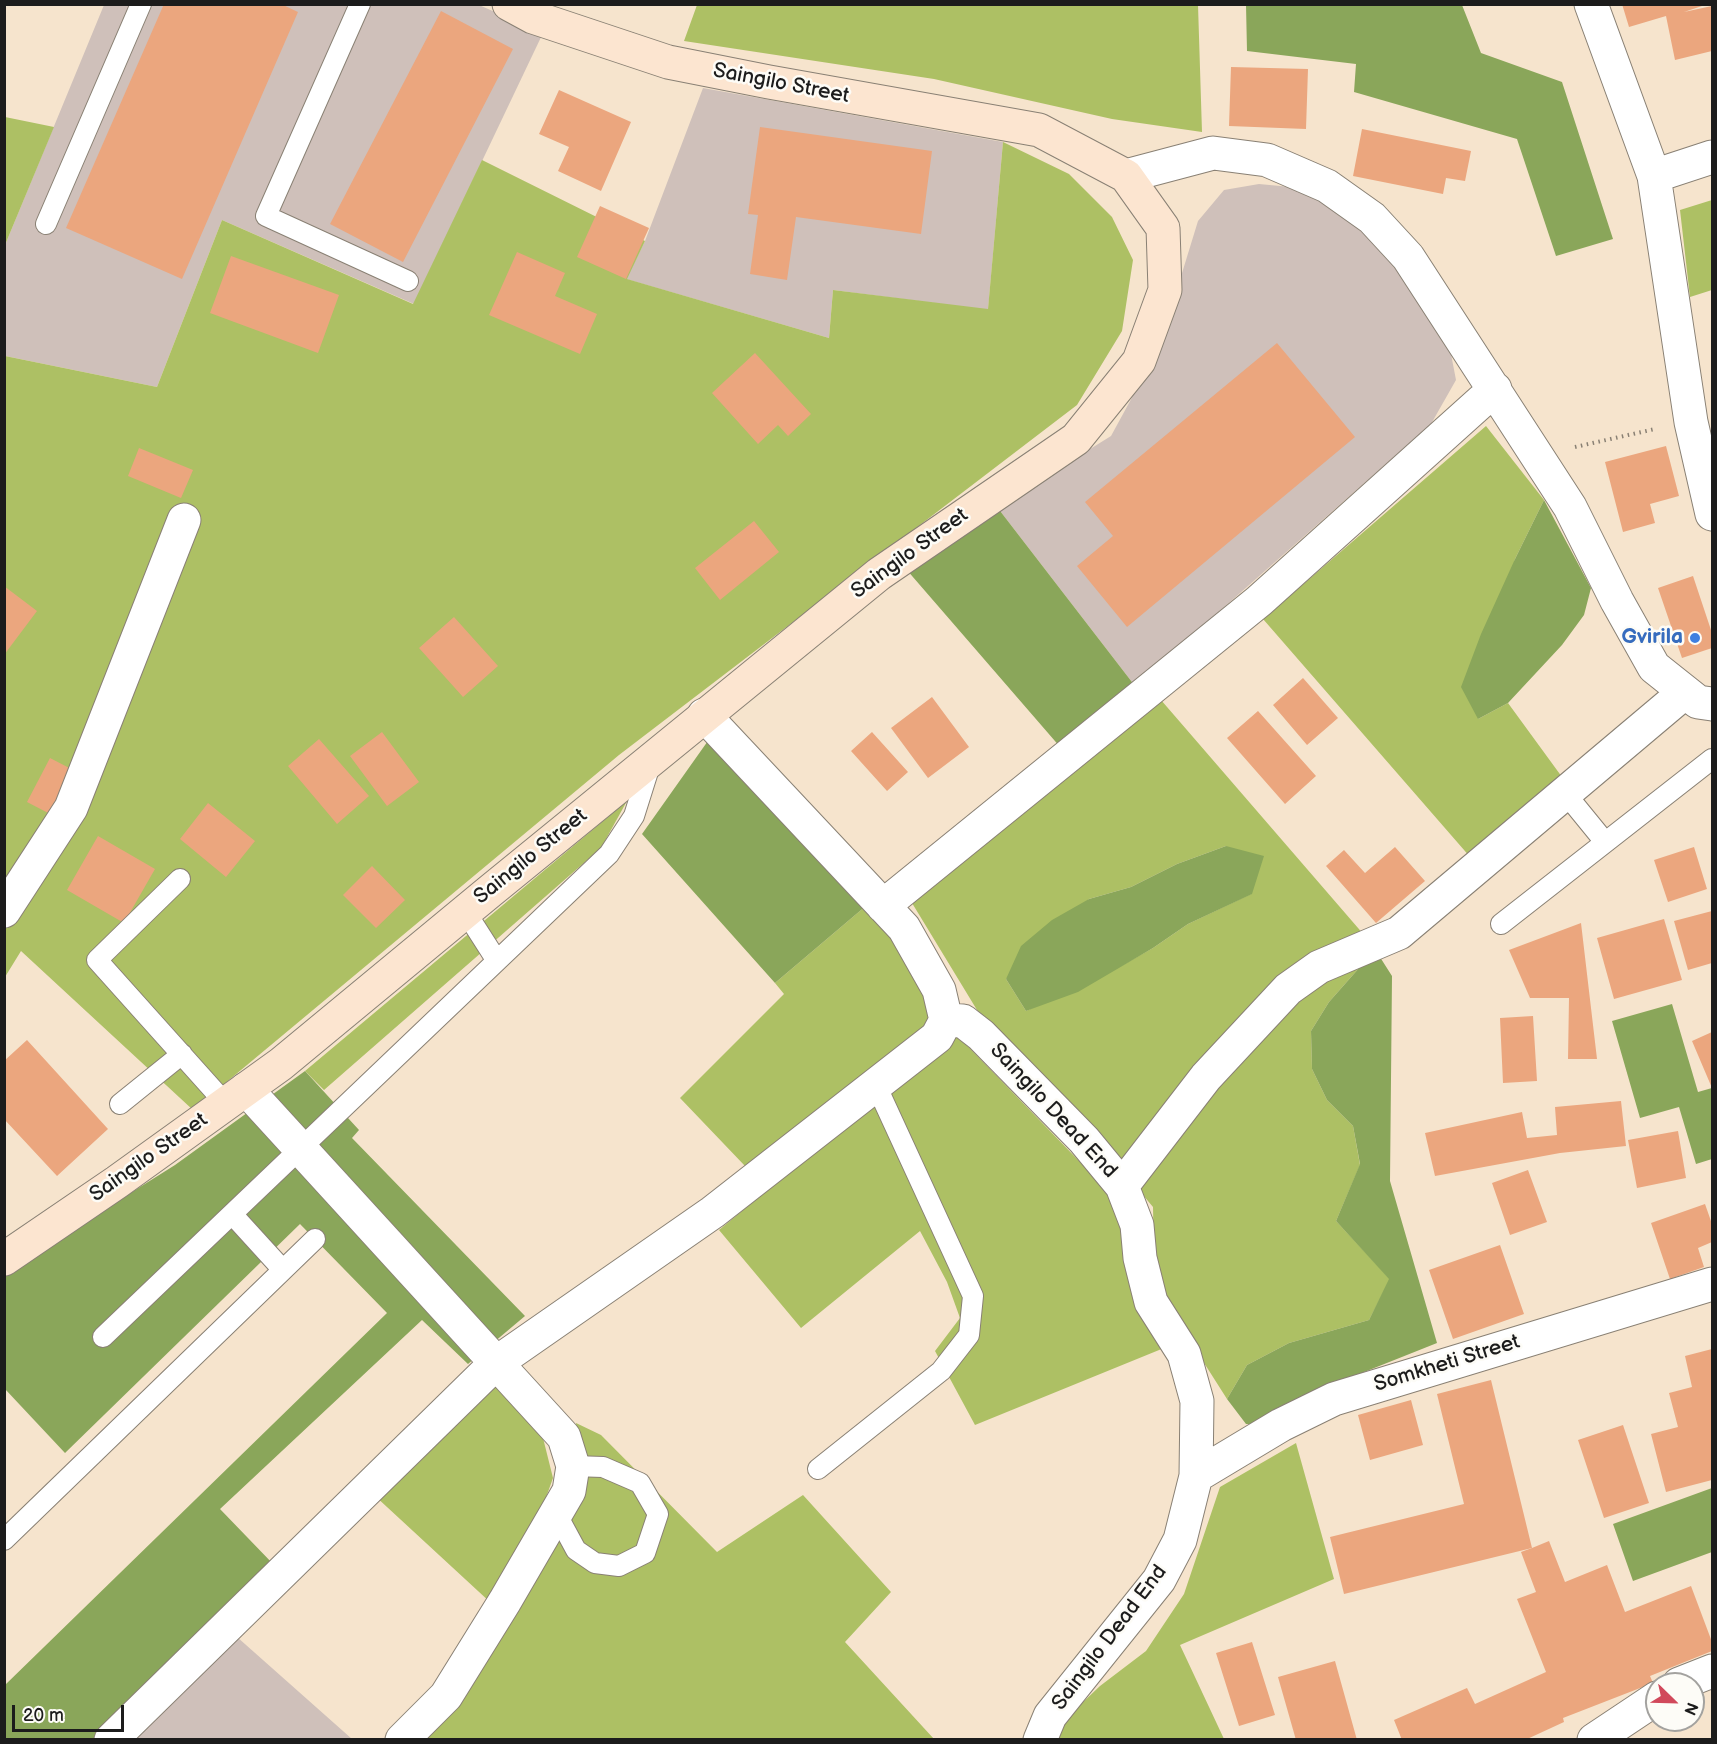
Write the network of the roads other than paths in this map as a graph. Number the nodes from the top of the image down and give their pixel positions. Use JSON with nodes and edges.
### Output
{"nodes":[{"id":1,"x":141,"y":4,"type":"edge"},
{"id":2,"x":360,"y":4,"type":"edge"},
{"id":3,"x":509,"y":4,"type":"edge"},
{"id":4,"x":1592,"y":4,"type":"edge"},
{"id":5,"x":1713,"y":157,"type":"edge"},
{"id":6,"x":1126,"y":176,"type":"junction"},
{"id":7,"x":1654,"y":176,"type":"junction"},
{"id":8,"x":46,"y":224,"type":"dead end"},
{"id":9,"x":408,"y":281,"type":"dead end"},
{"id":10,"x":1495,"y":389,"type":"junction"},
{"id":11,"x":1713,"y":514,"type":"edge"},
{"id":12,"x":184,"y":520,"type":"dead end"},
{"id":13,"x":1699,"y":698,"type":"edge"},
{"id":14,"x":704,"y":715,"type":"junction"},
{"id":15,"x":652,"y":758,"type":"junction"},
{"id":16,"x":1713,"y":759,"type":"edge"},
{"id":17,"x":1565,"y":793,"type":"junction"},
{"id":18,"x":1605,"y":843,"type":"junction"},
{"id":19,"x":180,"y":879,"type":"dead end"},
{"id":20,"x":883,"y":906,"type":"junction"},
{"id":21,"x":4,"y":911,"type":"edge"},
{"id":22,"x":465,"y":911,"type":"junction"},
{"id":23,"x":1501,"y":924,"type":"dead end"},
{"id":24,"x":497,"y":961,"type":"junction"},
{"id":25,"x":946,"y":1020,"type":"junction"},
{"id":26,"x":182,"y":1054,"type":"junction"},
{"id":27,"x":876,"y":1085,"type":"junction"},
{"id":28,"x":236,"y":1096,"type":"junction"},
{"id":29,"x":120,"y":1104,"type":"dead end"},
{"id":30,"x":300,"y":1148,"type":"junction"},
{"id":31,"x":1122,"y":1186,"type":"junction"},
{"id":32,"x":232,"y":1214,"type":"junction"},
{"id":33,"x":315,"y":1239,"type":"dead end"},
{"id":34,"x":4,"y":1259,"type":"edge"},
{"id":35,"x":283,"y":1270,"type":"junction"},
{"id":36,"x":1713,"y":1284,"type":"edge"},
{"id":37,"x":103,"y":1337,"type":"dead end"},
{"id":38,"x":496,"y":1363,"type":"junction"},
{"id":39,"x":573,"y":1466,"type":"junction"},
{"id":40,"x":818,"y":1469,"type":"dead end"},
{"id":41,"x":1196,"y":1476,"type":"junction"},
{"id":42,"x":556,"y":1513,"type":"junction"},
{"id":43,"x":4,"y":1540,"type":"edge"},
{"id":44,"x":1645,"y":1706,"type":"edge"},
{"id":45,"x":111,"y":1740,"type":"edge"},
{"id":46,"x":402,"y":1740,"type":"edge"},
{"id":47,"x":1040,"y":1740,"type":"edge"},
{"id":48,"x":1594,"y":1740,"type":"edge"}],
"edges":[{"from":1,"to":8,"type":"lane"},
{"from":2,"to":9,"type":"lane"},
{"from":3,"to":6,"type":"street","name":"Saingilo Street"},
{"from":4,"to":7,"type":"street"},
{"from":5,"to":7,"type":"street"},
{"from":6,"to":10,"type":"street"},
{"from":6,"to":14,"type":"street","name":"Saingilo Street"},
{"from":7,"to":11,"type":"street"},
{"from":10,"to":13,"type":"street"},
{"from":10,"to":20,"type":"street"},
{"from":12,"to":21,"type":"street"},
{"from":13,"to":17,"type":"street"},
{"from":14,"to":15,"type":"street","name":"Saingilo Street"},
{"from":14,"to":20,"type":"street"},
{"from":15,"to":22,"type":"street","name":"Saingilo Street"},
{"from":15,"to":24,"type":"lane"},
{"from":16,"to":18,"type":"lane"},
{"from":17,"to":18,"type":"lane"},
{"from":17,"to":31,"type":"street"},
{"from":18,"to":23,"type":"lane"},
{"from":19,"to":26,"type":"lane"},
{"from":20,"to":25,"type":"street"},
{"from":22,"to":24,"type":"lane"},
{"from":22,"to":28,"type":"street","name":"Saingilo Street"},
{"from":24,"to":30,"type":"lane"},
{"from":25,"to":27,"type":"street"},
{"from":25,"to":31,"type":"street","name":"Saingilo Dead End"},
{"from":26,"to":28,"type":"lane"},
{"from":26,"to":29,"type":"lane"},
{"from":27,"to":38,"type":"street"},
{"from":27,"to":40,"type":"lane"},
{"from":28,"to":30,"type":"street"},
{"from":28,"to":34,"type":"street","name":"Saingilo Street"},
{"from":30,"to":32,"type":"lane"},
{"from":30,"to":38,"type":"street"},
{"from":31,"to":41,"type":"street","name":"Saingilo Dead End"},
{"from":32,"to":35,"type":"lane"},
{"from":32,"to":37,"type":"lane"},
{"from":33,"to":35,"type":"lane"},
{"from":35,"to":43,"type":"lane"},
{"from":36,"to":41,"type":"street","name":"Somkheti Street"},
{"from":38,"to":39,"type":"street"},
{"from":38,"to":45,"type":"street"},
{"from":39,"to":42,"type":"street"},
{"from":39,"to":42,"type":"lane"},
{"from":41,"to":47,"type":"street","name":"Saingilo Dead End"},
{"from":42,"to":46,"type":"street"},
{"from":44,"to":48,"type":"street"}]}
